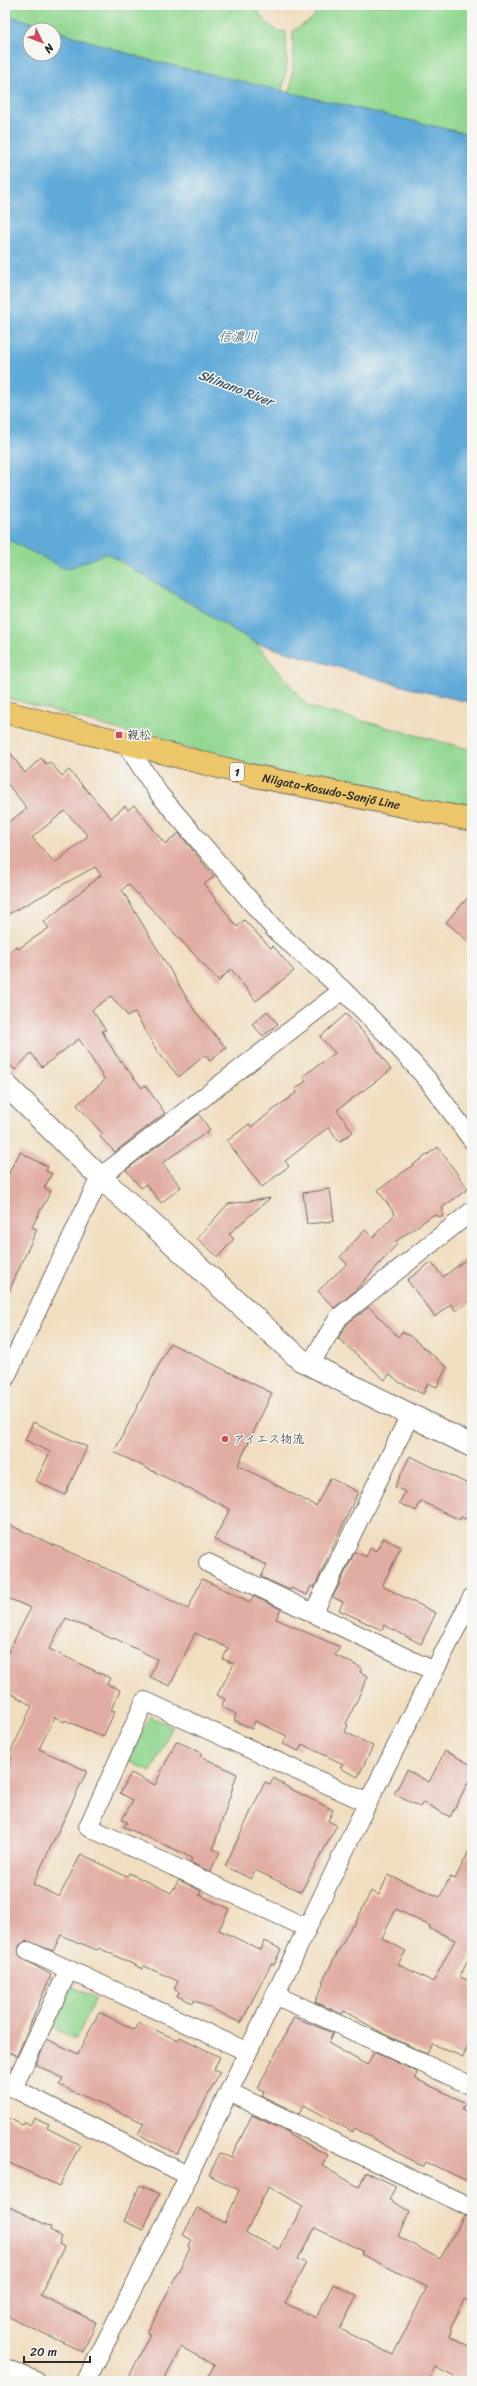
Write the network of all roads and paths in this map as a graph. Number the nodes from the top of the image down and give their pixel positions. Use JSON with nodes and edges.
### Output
{"nodes":[{"id":1,"x":8,"y":718,"type":"edge"},
{"id":2,"x":126,"y":744,"type":"junction"},
{"id":3,"x":472,"y":820,"type":"edge"},
{"id":4,"x":343,"y":990,"type":"junction"},
{"id":5,"x":5,"y":1084,"type":"edge"},
{"id":6,"x":472,"y":1140,"type":"edge"},
{"id":7,"x":100,"y":1177,"type":"junction"},
{"id":8,"x":472,"y":1211,"type":"edge"},
{"id":9,"x":310,"y":1364,"type":"junction"},
{"id":10,"x":5,"y":1379,"type":"edge"},
{"id":11,"x":410,"y":1415,"type":"junction"},
{"id":12,"x":472,"y":1446,"type":"edge"},
{"id":13,"x":208,"y":1563,"type":"dead end"},
{"id":14,"x":472,"y":1597,"type":"edge"},
{"id":15,"x":313,"y":1614,"type":"junction"},
{"id":16,"x":434,"y":1671,"type":"junction"},
{"id":17,"x":368,"y":1802,"type":"junction"},
{"id":18,"x":308,"y":1928,"type":"junction"},
{"id":19,"x":28,"y":1951,"type":"dead end"},
{"id":20,"x":69,"y":1969,"type":"junction"},
{"id":21,"x":276,"y":1995,"type":"junction"},
{"id":22,"x":248,"y":2052,"type":"junction"},
{"id":23,"x":472,"y":2086,"type":"edge"},
{"id":24,"x":229,"y":2092,"type":"junction"},
{"id":25,"x":189,"y":2176,"type":"junction"},
{"id":26,"x":472,"y":2208,"type":"edge"},
{"id":27,"x":5,"y":2368,"type":"edge"},
{"id":28,"x":36,"y":2381,"type":"edge"},
{"id":29,"x":86,"y":2381,"type":"edge"}],
"edges":[{"from":1,"to":2,"type":"main road","name":"Niigata-Kosudo-Sanjō Line","number":"1"},
{"from":2,"to":3,"type":"main road","name":"Niigata-Kosudo-Sanjō Line","number":"1"},
{"from":2,"to":4,"type":"street"},
{"from":4,"to":6,"type":"street"},
{"from":4,"to":7,"type":"street"},
{"from":5,"to":7,"type":"street"},
{"from":7,"to":9,"type":"street"},
{"from":7,"to":10,"type":"street"},
{"from":8,"to":9,"type":"street"},
{"from":9,"to":11,"type":"street"},
{"from":11,"to":12,"type":"street"},
{"from":11,"to":15,"type":"street"},
{"from":13,"to":15,"type":"street"},
{"from":14,"to":16,"type":"street"},
{"from":15,"to":16,"type":"street"},
{"from":16,"to":17,"type":"street"},
{"from":17,"to":18,"type":"street"},
{"from":17,"to":18,"type":"street"},
{"from":18,"to":21,"type":"street"},
{"from":19,"to":20,"type":"street"},
{"from":20,"to":22,"type":"street"},
{"from":20,"to":25,"type":"street"},
{"from":21,"to":22,"type":"street"},
{"from":21,"to":23,"type":"street"},
{"from":22,"to":24,"type":"street"},
{"from":24,"to":25,"type":"street"},
{"from":24,"to":26,"type":"street"},
{"from":25,"to":29,"type":"street"},
{"from":27,"to":28,"type":"street"}]}
